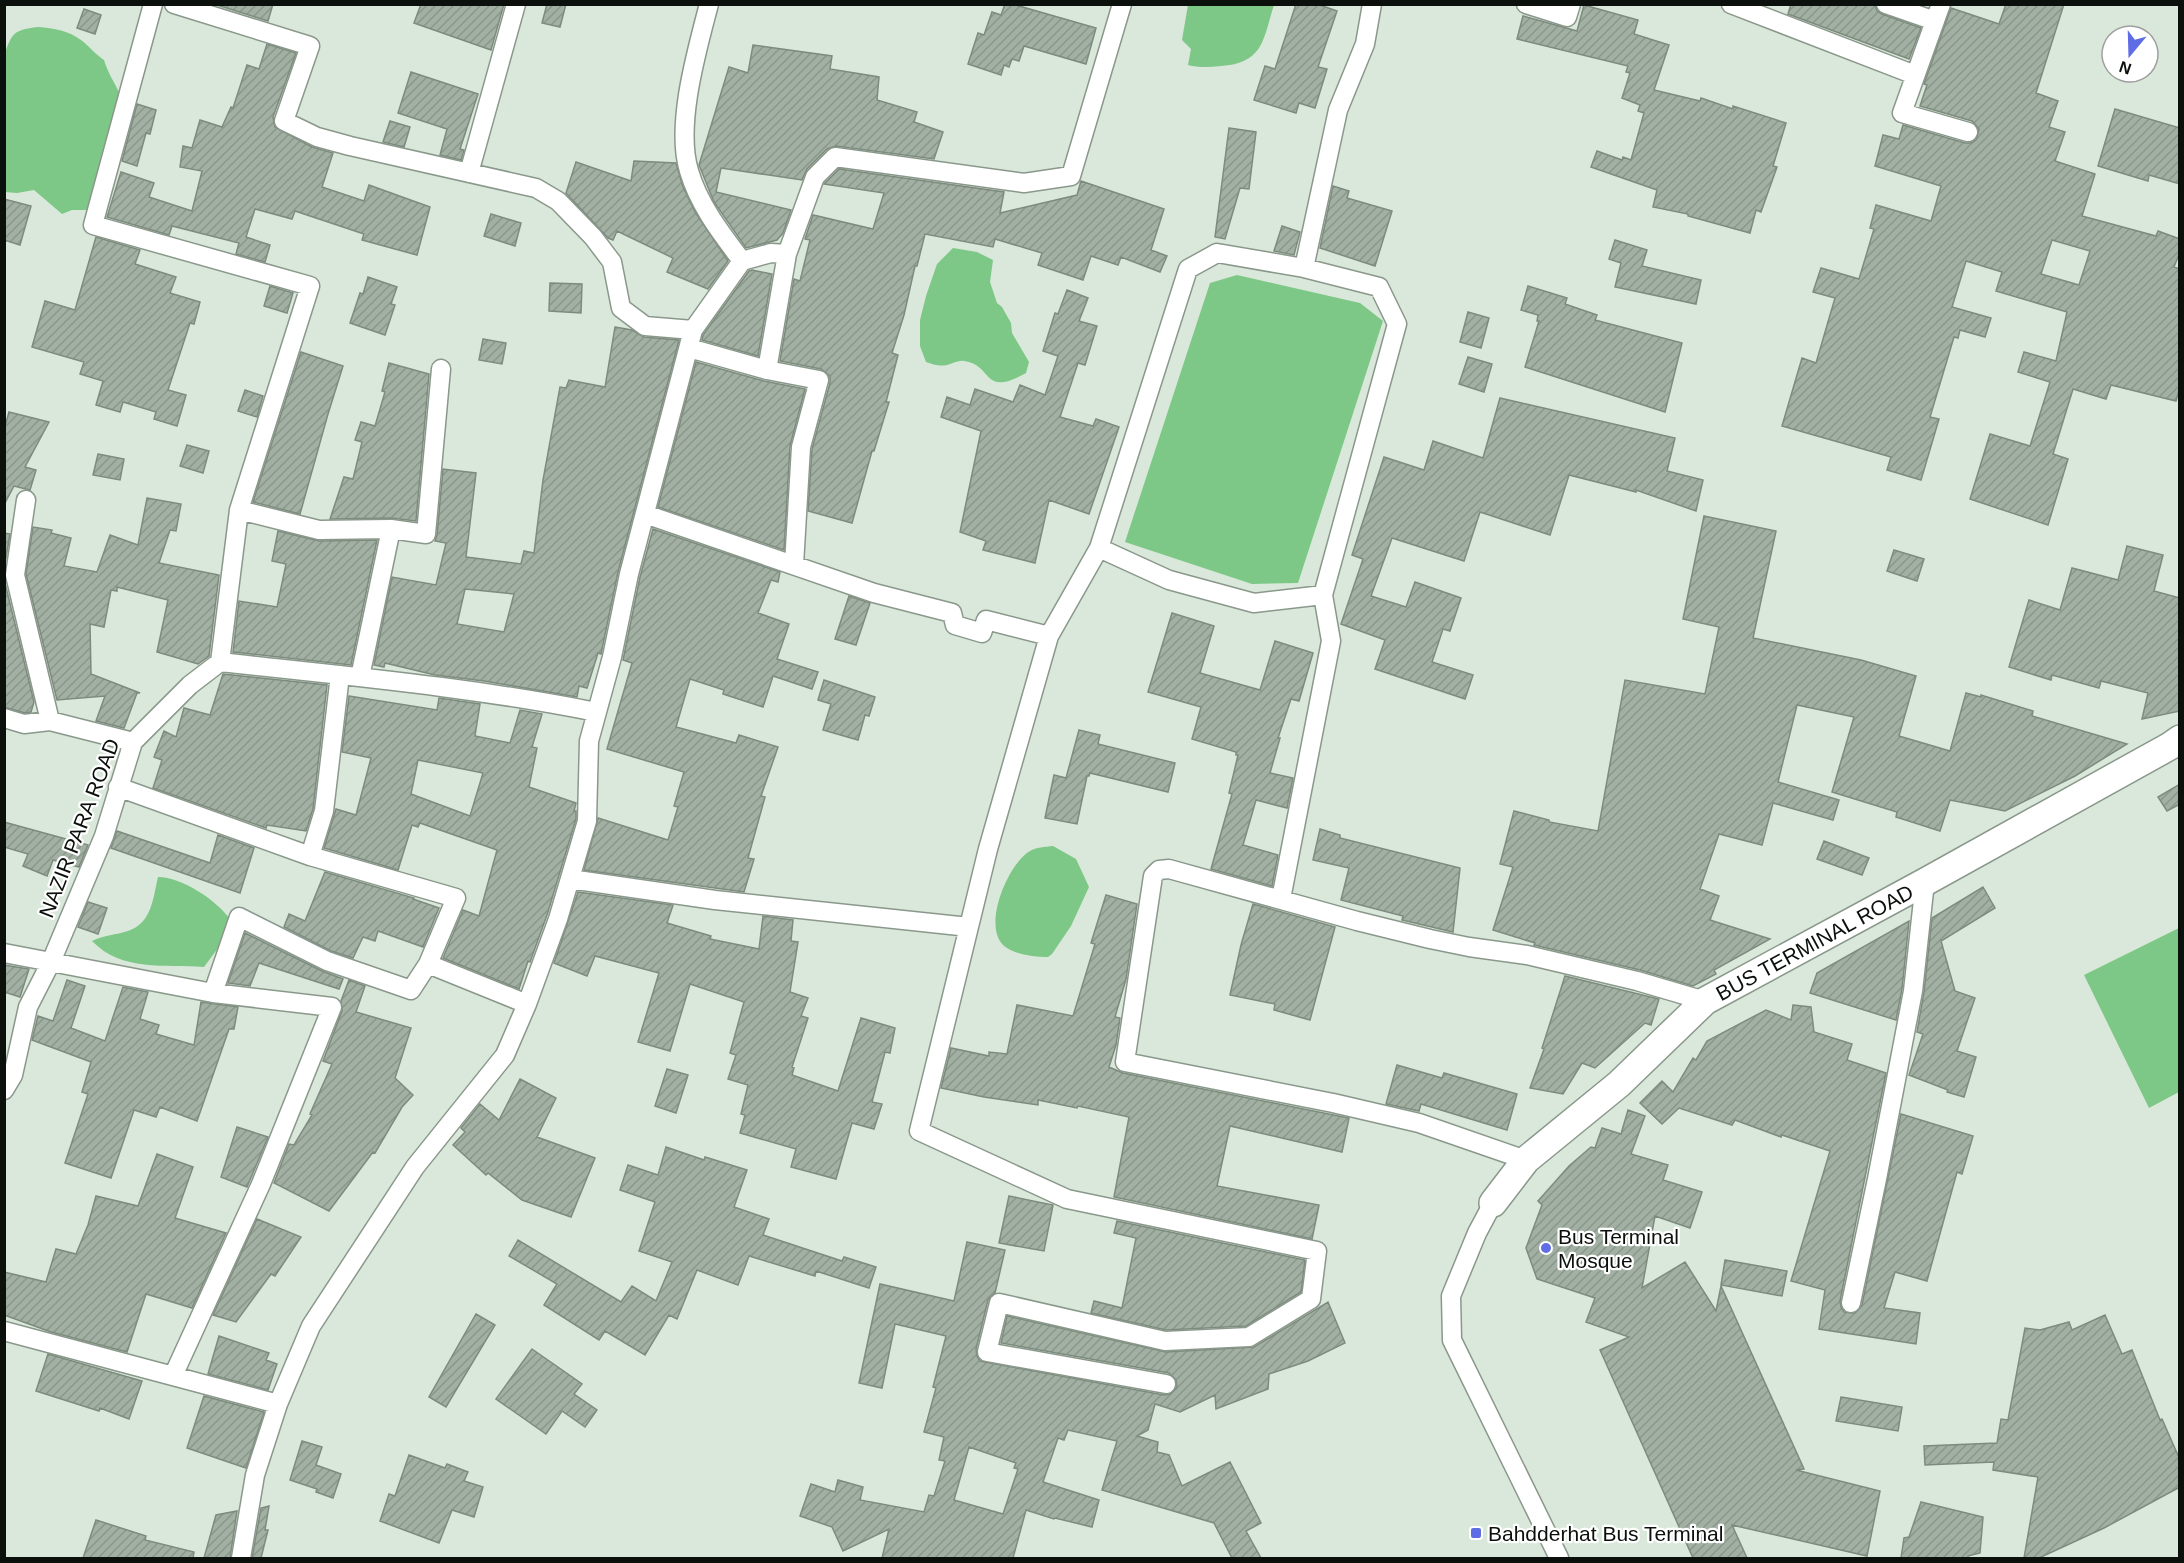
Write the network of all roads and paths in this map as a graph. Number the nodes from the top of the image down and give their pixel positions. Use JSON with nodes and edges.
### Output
{"nodes":[{"id":1,"x":153,"y":4,"type":"edge"},
{"id":2,"x":174,"y":4,"type":"edge"},
{"id":3,"x":516,"y":4,"type":"edge"},
{"id":4,"x":709,"y":4,"type":"edge"},
{"id":5,"x":1122,"y":4,"type":"edge"},
{"id":6,"x":1372,"y":4,"type":"edge"},
{"id":7,"x":1526,"y":4,"type":"edge"},
{"id":8,"x":1571,"y":4,"type":"edge"},
{"id":9,"x":1731,"y":4,"type":"edge"},
{"id":10,"x":1886,"y":4,"type":"edge"},
{"id":11,"x":1938,"y":13,"type":"edge"},
{"id":12,"x":1915,"y":75,"type":"junction"},
{"id":13,"x":1968,"y":132,"type":"dead end"},
{"id":14,"x":469,"y":173,"type":"junction"},
{"id":15,"x":787,"y":254,"type":"junction"},
{"id":16,"x":742,"y":261,"type":"junction"},
{"id":17,"x":1304,"y":268,"type":"junction"},
{"id":18,"x":693,"y":330,"type":"junction"},
{"id":19,"x":689,"y":348,"type":"junction"},
{"id":20,"x":441,"y":369,"type":"dead end"},
{"id":21,"x":767,"y":370,"type":"junction"},
{"id":22,"x":26,"y":500,"type":"dead end"},
{"id":23,"x":239,"y":510,"type":"junction"},
{"id":24,"x":645,"y":514,"type":"junction"},
{"id":25,"x":391,"y":529,"type":"junction"},
{"id":26,"x":1099,"y":548,"type":"junction"},
{"id":27,"x":794,"y":565,"type":"junction"},
{"id":28,"x":1323,"y":595,"type":"junction"},
{"id":29,"x":1049,"y":636,"type":"junction"},
{"id":30,"x":220,"y":662,"type":"junction"},
{"id":31,"x":340,"y":675,"type":"junction"},
{"id":32,"x":360,"y":676,"type":"junction"},
{"id":33,"x":596,"y":712,"type":"junction"},
{"id":34,"x":4,"y":718,"type":"edge"},
{"id":35,"x":50,"y":721,"type":"junction"},
{"id":36,"x":2180,"y":739,"type":"edge"},
{"id":37,"x":133,"y":742,"type":"junction"},
{"id":38,"x":118,"y":787,"type":"junction"},
{"id":39,"x":310,"y":856,"type":"junction"},
{"id":40,"x":570,"y":879,"type":"junction"},
{"id":41,"x":1925,"y":882,"type":"junction"},
{"id":42,"x":1281,"y":899,"type":"junction"},
{"id":43,"x":969,"y":927,"type":"junction"},
{"id":44,"x":4,"y":953,"type":"edge"},
{"id":45,"x":51,"y":962,"type":"junction"},
{"id":46,"x":428,"y":964,"type":"junction"},
{"id":47,"x":213,"y":993,"type":"junction"},
{"id":48,"x":1705,"y":1000,"type":"junction"},
{"id":49,"x":527,"y":1004,"type":"junction"},
{"id":50,"x":4,"y":1090,"type":"edge"},
{"id":51,"x":1526,"y":1160,"type":"junction"},
{"id":52,"x":1493,"y":1203,"type":"joint"},
{"id":53,"x":1851,"y":1303,"type":"dead end"},
{"id":54,"x":4,"y":1331,"type":"edge"},
{"id":55,"x":173,"y":1376,"type":"junction"},
{"id":56,"x":1166,"y":1384,"type":"dead end"},
{"id":57,"x":278,"y":1404,"type":"junction"},
{"id":58,"x":241,"y":1558,"type":"edge"},
{"id":59,"x":1559,"y":1558,"type":"edge"}],
"edges":[{"from":1,"to":23,"type":"street"},
{"from":2,"to":14,"type":"street"},
{"from":3,"to":14,"type":"street"},
{"from":4,"to":16,"type":"street"},
{"from":5,"to":15,"type":"street"},
{"from":6,"to":17,"type":"street"},
{"from":7,"to":8,"type":"street"},
{"from":9,"to":12,"type":"street"},
{"from":10,"to":11,"type":"street"},
{"from":11,"to":12,"type":"street"},
{"from":12,"to":13,"type":"street"},
{"from":14,"to":18,"type":"street"},
{"from":15,"to":16,"type":"street"},
{"from":15,"to":21,"type":"street"},
{"from":16,"to":18,"type":"street"},
{"from":17,"to":26,"type":"street"},
{"from":17,"to":28,"type":"street"},
{"from":18,"to":19,"type":"street"},
{"from":19,"to":21,"type":"street"},
{"from":19,"to":24,"type":"street"},
{"from":20,"to":25,"type":"street"},
{"from":21,"to":27,"type":"street"},
{"from":22,"to":35,"type":"street"},
{"from":23,"to":25,"type":"street"},
{"from":23,"to":30,"type":"street"},
{"from":24,"to":27,"type":"street"},
{"from":24,"to":33,"type":"street"},
{"from":25,"to":32,"type":"street"},
{"from":26,"to":28,"type":"street"},
{"from":26,"to":29,"type":"street"},
{"from":27,"to":29,"type":"street"},
{"from":28,"to":42,"type":"street"},
{"from":29,"to":43,"type":"street"},
{"from":30,"to":31,"type":"street"},
{"from":30,"to":37,"type":"street","name":"NAZIR PARA ROAD"},
{"from":31,"to":32,"type":"street"},
{"from":31,"to":39,"type":"street"},
{"from":32,"to":33,"type":"street"},
{"from":33,"to":40,"type":"street"},
{"from":34,"to":35,"type":"street"},
{"from":35,"to":37,"type":"street"},
{"from":36,"to":41,"type":"main road","name":"BUS TERMINAL ROAD"},
{"from":37,"to":38,"type":"street","name":"NAZIR PARA ROAD"},
{"from":38,"to":39,"type":"street"},
{"from":38,"to":45,"type":"street","name":"NAZIR PARA ROAD"},
{"from":39,"to":46,"type":"street"},
{"from":40,"to":43,"type":"street"},
{"from":40,"to":49,"type":"street"},
{"from":41,"to":48,"type":"main road","name":"BUS TERMINAL ROAD"},
{"from":41,"to":53,"type":"street"},
{"from":42,"to":48,"type":"street"},
{"from":42,"to":51,"type":"street"},
{"from":43,"to":56,"type":"street"},
{"from":44,"to":45,"type":"street"},
{"from":45,"to":47,"type":"street"},
{"from":45,"to":50,"type":"street","name":"NAZIR PARA ROAD"},
{"from":46,"to":47,"type":"street"},
{"from":46,"to":49,"type":"street"},
{"from":47,"to":55,"type":"street"},
{"from":48,"to":51,"type":"main road","name":"BUS TERMINAL ROAD"},
{"from":49,"to":57,"type":"street"},
{"from":51,"to":52,"type":"main road","name":"BUS TERMINAL ROAD"},
{"from":52,"to":59,"type":"street"},
{"from":54,"to":55,"type":"street"},
{"from":55,"to":57,"type":"street"},
{"from":57,"to":58,"type":"street"}]}
